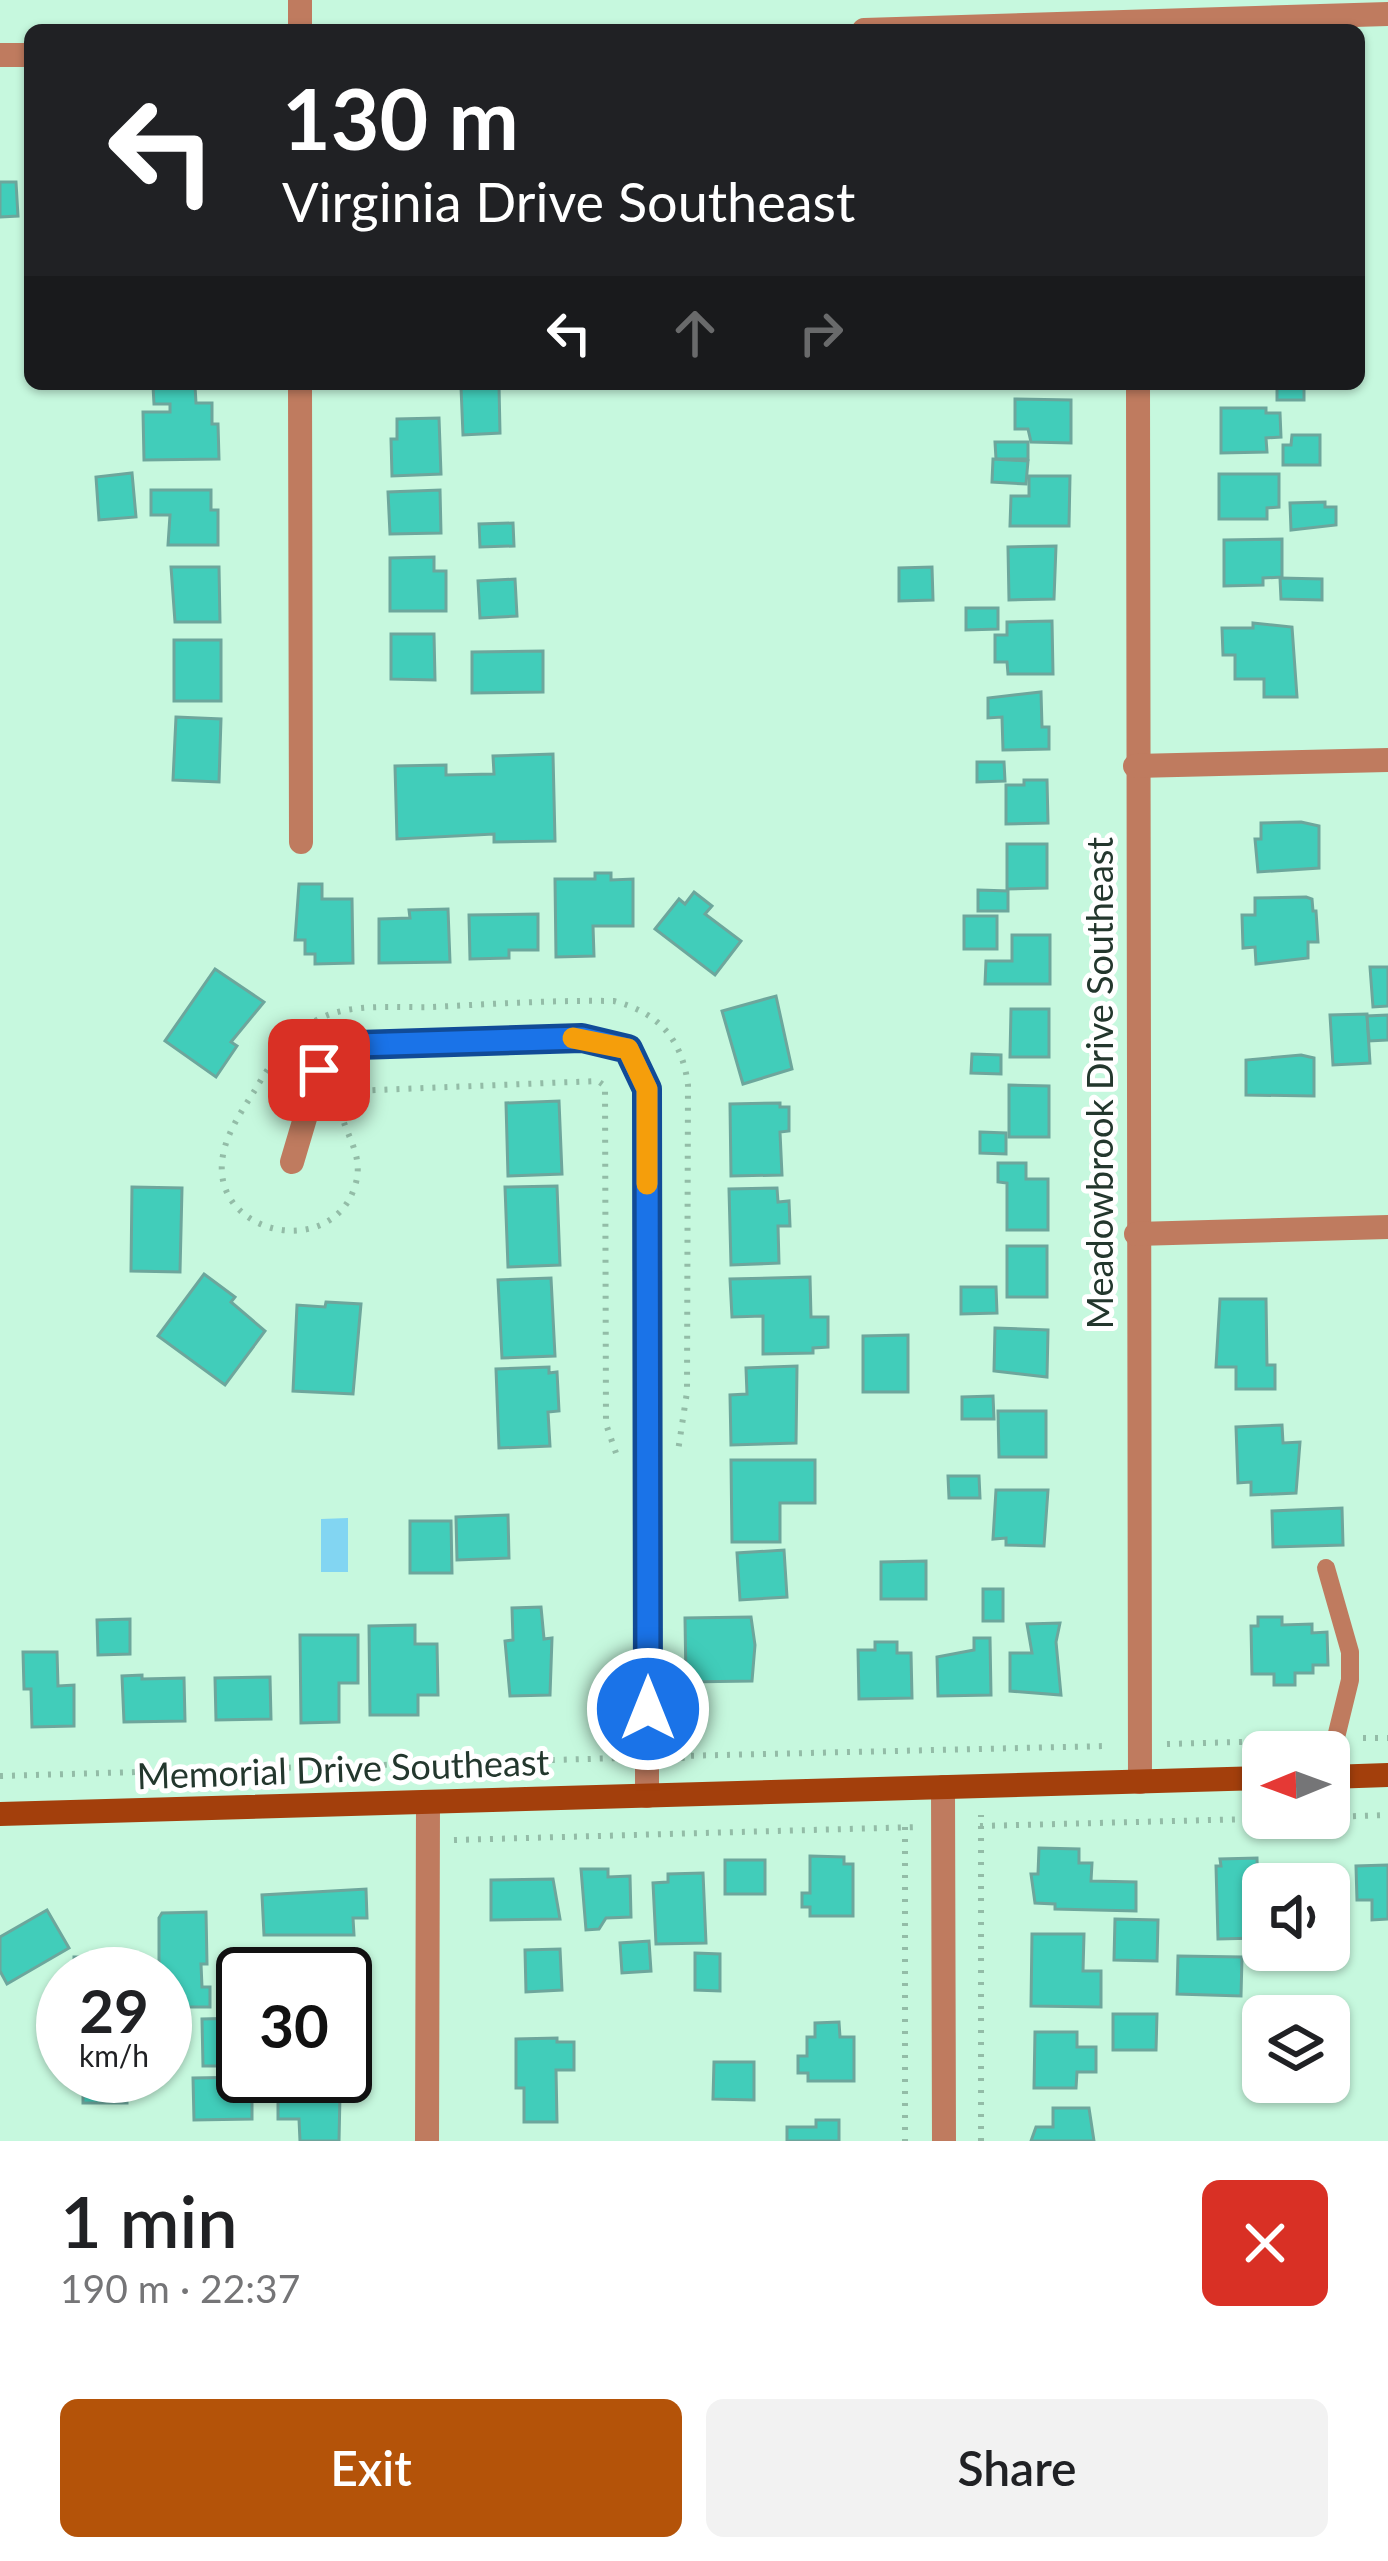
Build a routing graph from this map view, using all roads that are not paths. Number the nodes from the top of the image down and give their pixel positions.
1 (1388, 14) edge
2 (1140, 17) edge
3 (991, 24) edge
4 (300, 390) edge
5 (1138, 390) edge
6 (1388, 760) edge
7 (1136, 766) junction
8 (301, 842) dead end
9 (292, 1162) dead end
10 (1388, 1227) edge
11 (1136, 1234) junction
12 (1326, 1568) dead end
13 (1337, 1731) edge
14 (1388, 1775) edge
15 (1350, 1776) edge
16 (1242, 1779) edge
17 (1141, 1782) junction
18 (943, 1787) junction
19 (647, 1796) junction
20 (428, 1803) junction
21 (0, 1814) edge
22 (427, 2141) edge
23 (944, 2141) edge

1 - 2 street
2 - 3 street
4 - 8 street
5 - 7 street, Meadowbrook Drive Southeast
6 - 7 street
7 - 11 street, Meadowbrook Drive Southeast
9 - 19 street
10 - 11 street
11 - 17 street, Meadowbrook Drive Southeast
12 - 13 lane
14 - 15 street
16 - 17 street, Memorial Drive Southeast
17 - 18 street, Memorial Drive Southeast
18 - 19 street, Memorial Drive Southeast
18 - 23 street
19 - 20 street, Memorial Drive Southeast
20 - 21 street, Memorial Drive Southeast
20 - 22 street

